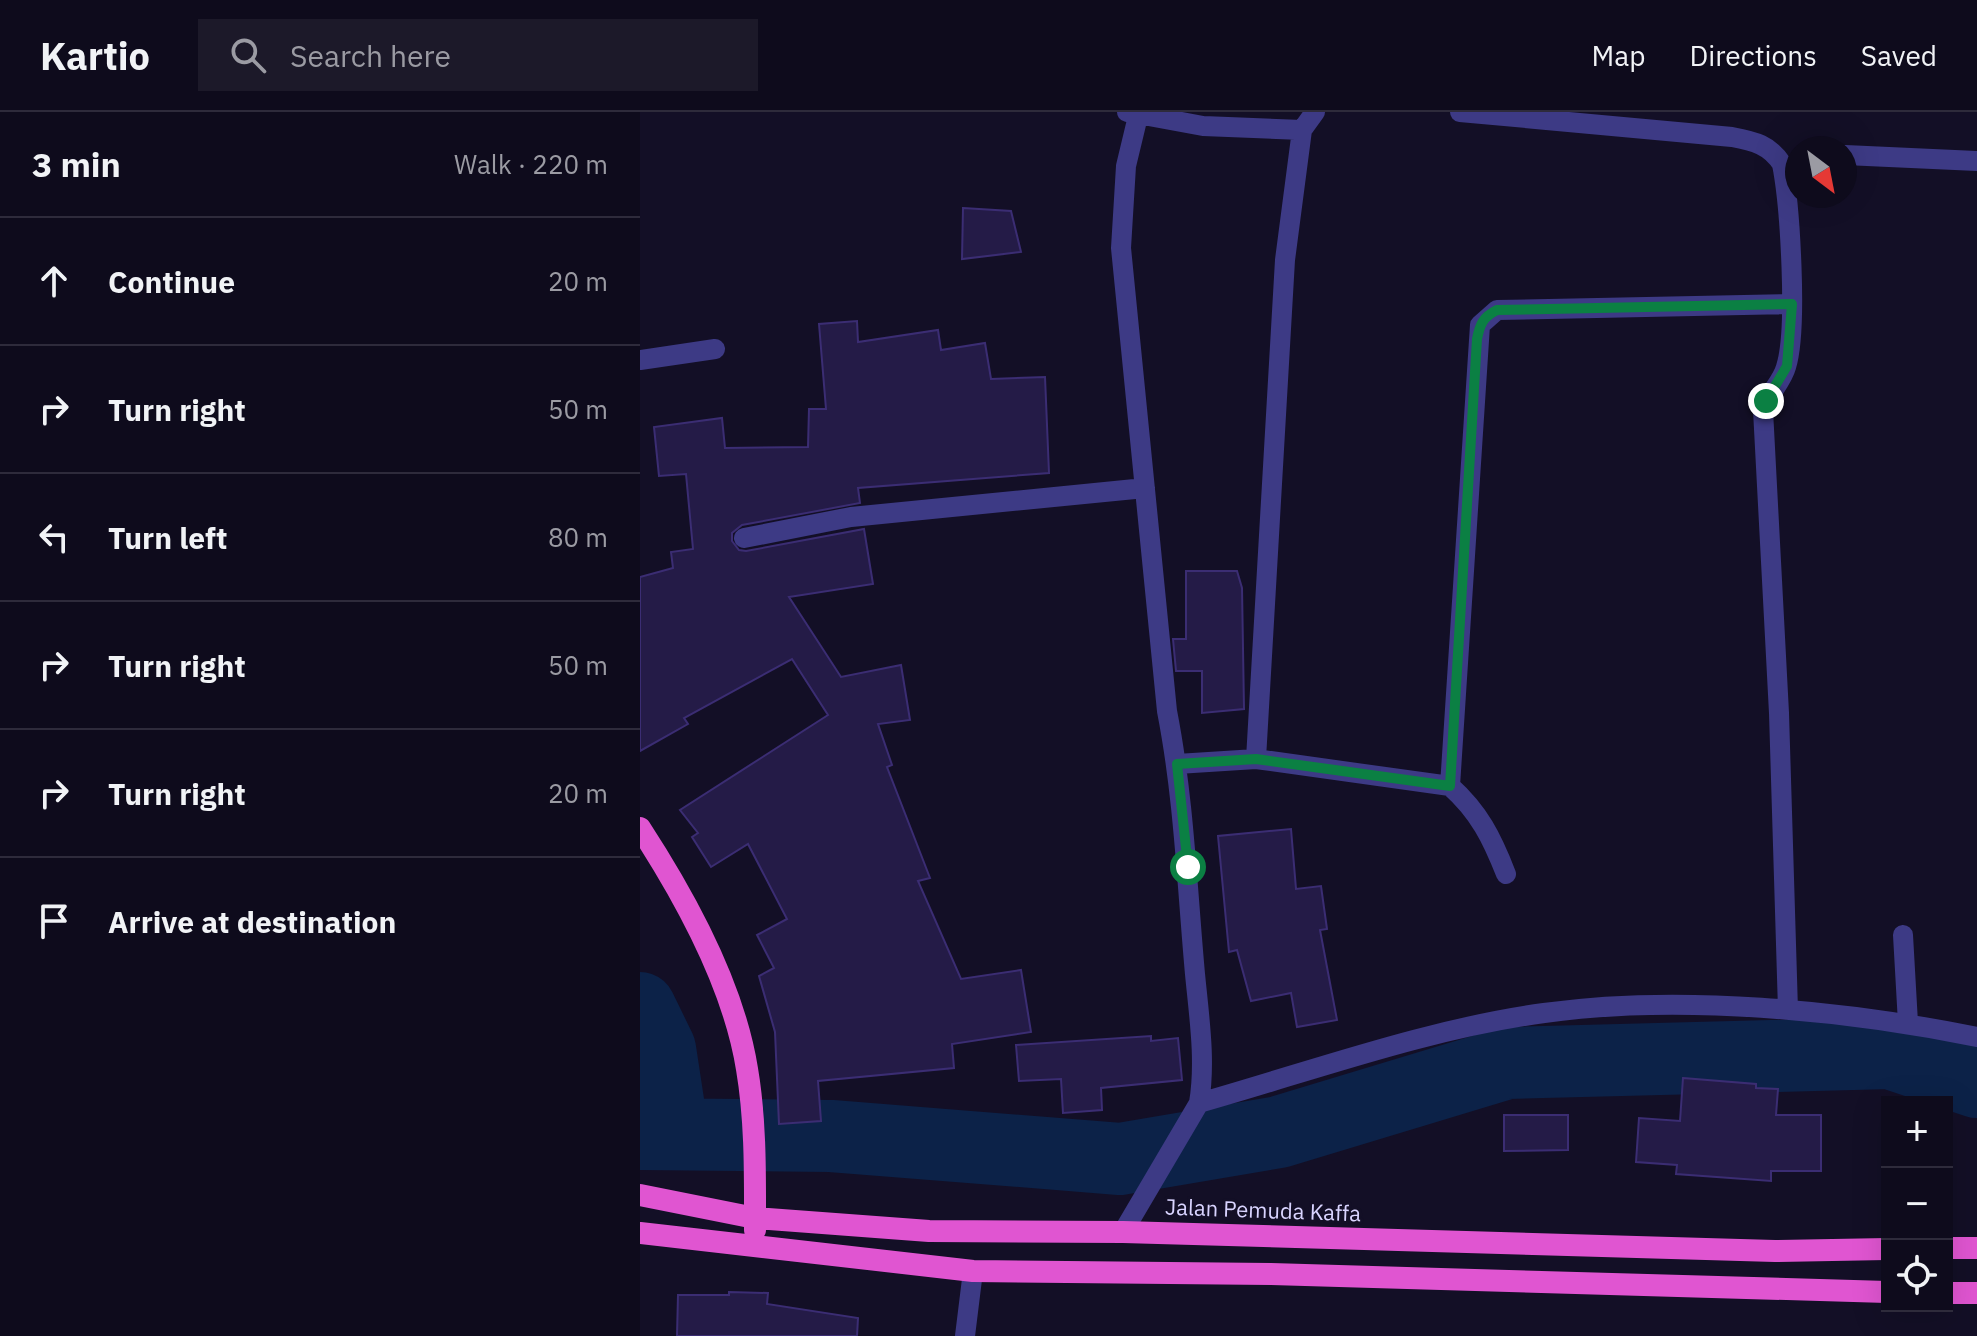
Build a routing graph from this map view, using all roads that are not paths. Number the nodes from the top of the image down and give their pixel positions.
1 (1135, 112) edge
2 (1315, 112) edge
3 (1460, 112) edge
4 (1302, 130) junction
5 (1775, 152) junction
6 (1785, 152) edge
7 (1857, 156) edge
8 (1977, 161) edge
9 (1792, 304) junction
10 (715, 349) dead end
11 (640, 360) edge
12 (1145, 488) junction
13 (744, 538) dead end
14 (1256, 759) junction
15 (1177, 764) junction
16 (1450, 786) junction
17 (640, 828) edge
18 (1506, 874) dead end
19 (1903, 935) dead end
20 (1788, 1010) junction
21 (1908, 1023) junction
22 (1977, 1037) edge
23 (1195, 1111) junction
24 (640, 1195) edge
25 (755, 1218) junction
26 (1123, 1232) junction
27 (640, 1233) edge
28 (755, 1247) junction
29 (1953, 1248) edge
30 (1977, 1248) edge
31 (1881, 1249) edge
32 (1775, 1251) junction
33 (973, 1271) junction
34 (1772, 1289) junction
35 (1881, 1292) edge
36 (1953, 1293) edge
37 (1977, 1293) edge
38 (965, 1336) edge

1 - 4 street
1 - 12 street
2 - 4 street
3 - 5 street
4 - 14 street
5 - 6 street
5 - 9 street
7 - 8 street
9 - 16 street
9 - 20 street
10 - 11 street
12 - 13 street
12 - 15 street
14 - 15 street
14 - 16 street
15 - 23 street
16 - 18 street
17 - 25 highway
19 - 21 street
20 - 21 street
20 - 23 street
21 - 22 street
23 - 26 street
24 - 25 highway, Jalan Pemuda Kaffa
25 - 26 highway, Jalan Pemuda Kaffa
25 - 28 highway
26 - 32 highway, Jalan Pemuda Kaffa
27 - 28 highway
28 - 33 highway
29 - 30 highway
31 - 32 highway, Jalan Pemuda Kaffa
32 - 34 highway
33 - 34 highway
33 - 38 street
34 - 35 highway
36 - 37 highway

